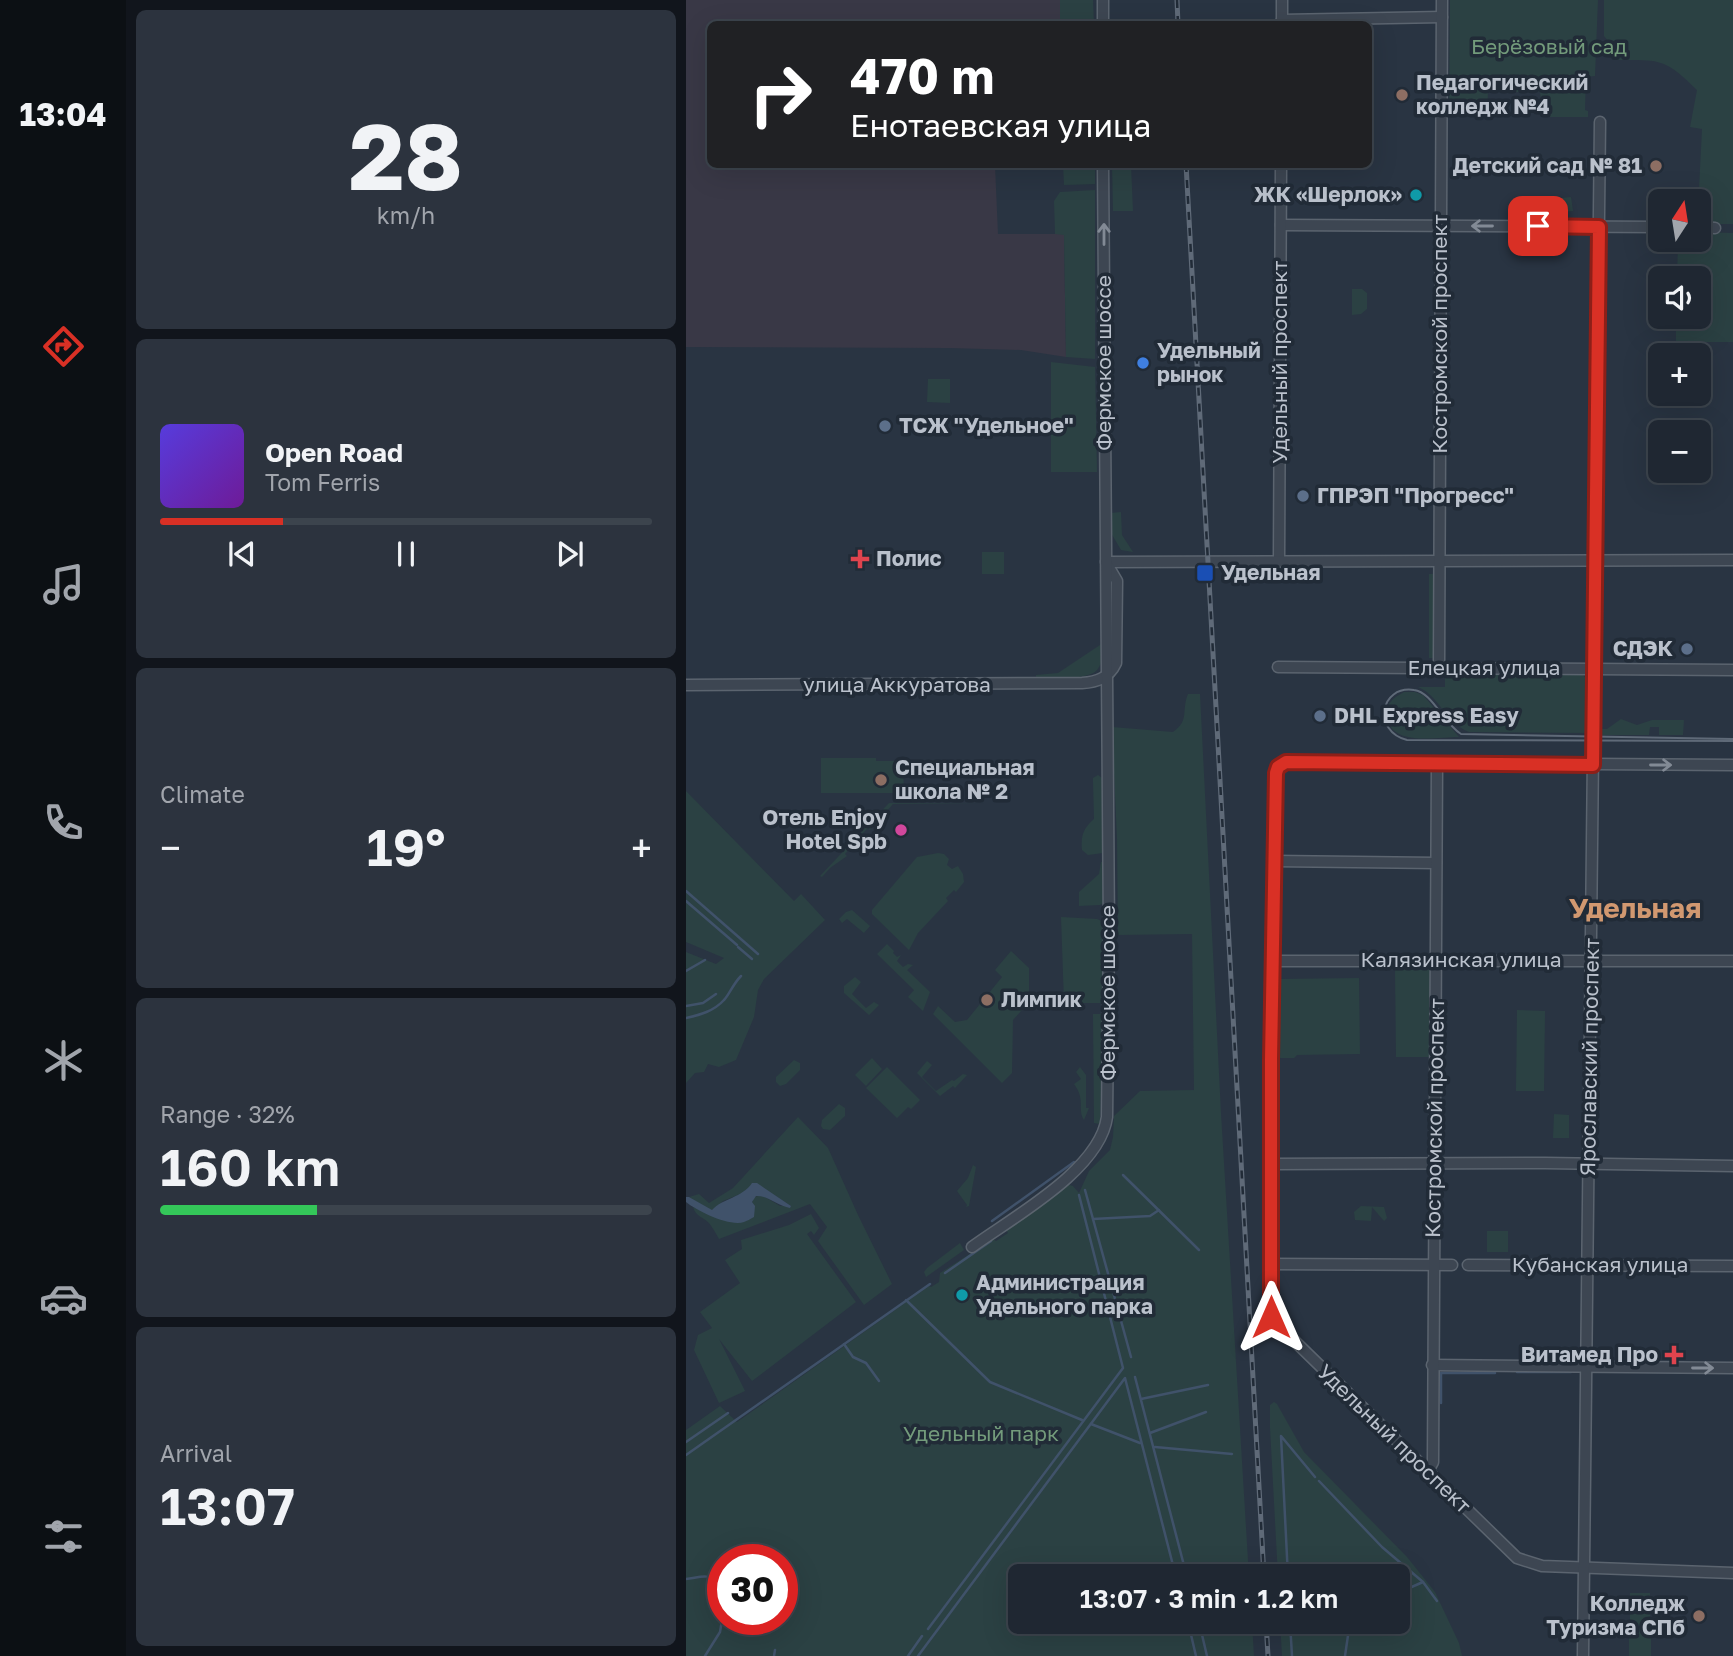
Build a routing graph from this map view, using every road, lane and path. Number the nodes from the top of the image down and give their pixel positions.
1 (1103, 0) edge
2 (1282, 0) edge
3 (1442, 0) edge
4 (1442, 17) junction
5 (1103, 21) edge
6 (1282, 21) edge
7 (1314, 21) edge
8 (1600, 122) dead end
9 (1103, 168) edge
10 (1281, 168) edge
11 (1281, 225) junction
12 (1441, 226) junction
13 (1599, 227) junction
14 (1648, 227) edge
15 (1712, 228) edge
16 (1715, 228) dead end
17 (1595, 560) junction
18 (1733, 560) edge
19 (1279, 561) junction
20 (1439, 561) junction
21 (1106, 562) junction
22 (1132, 562) junction
23 (1117, 581) junction
24 (1278, 667) dead end
25 (1438, 668) junction
26 (1594, 669) junction
27 (1733, 670) edge
28 (1106, 676) junction
29 (686, 685) edge
30 (1437, 764) junction
31 (1593, 765) junction
32 (1733, 765) edge
33 (1274, 862) junction
34 (1437, 863) junction
35 (1436, 960) junction
36 (1591, 960) junction
37 (1272, 961) junction
38 (1733, 961) edge
39 (1435, 1163) junction
40 (1270, 1164) junction
41 (1588, 1164) junction
42 (1733, 1166) edge
43 (972, 1247) dead end
44 (1271, 1264) junction
45 (1433, 1265) junction
46 (1451, 1265) dead end
47 (1468, 1265) dead end
48 (1587, 1265) junction
49 (1733, 1266) edge
50 (1432, 1366) junction
51 (1586, 1368) junction
52 (1733, 1368) edge
53 (1428, 1471) junction
54 (1584, 1568) junction
55 (1733, 1573) edge
56 (1583, 1656) edge

1 - 5 street
2 - 6 street
3 - 4 street, Костромской проспект
4 - 7 street
4 - 12 street, Костромской проспект
8 - 13 street, Ярославский проспект
21 -> 9 street, Фермское шоссе
10 - 11 street, Удельный проспект
11 - 12 street
11 - 19 street, Удельный проспект
13 -> 12 street
12 - 20 street, Костромской проспект
13 - 14 street
13 - 17 street, Ярославский проспект
15 - 16 street
17 - 18 street
17 - 20 street
17 - 26 street, Ярославский проспект
19 - 20 street
19 - 22 street
20 - 25 street, Костромской проспект
21 - 22 street
21 - 23 street, Фермское шоссе
21 - 28 street, Фермское шоссе
22 - 23 street
23 - 28 street, Фермское шоссе
24 - 25 street, Елецкая улица
25 - 26 street, Елецкая улица
26 - 27 street, Елецкая улица
26 - 31 street, Ярославский проспект
28 - 29 street, улица Аккуратова
28 - 43 street, Фермское шоссе
30 - 31 street
30 - 33 street, Удельный проспект
30 - 34 street, Костромской проспект
31 -> 32 street
31 - 36 street, Ярославский проспект
33 - 34 street
33 - 37 street, Удельный проспект
34 - 35 street, Костромской проспект
35 - 36 street, Калязинская улица
35 - 37 street, Калязинская улица
35 - 39 street, Костромской проспект
36 - 38 street, Калязинская улица
36 - 41 street, Ярославский проспект
37 - 40 street, Удельный проспект
39 - 40 street
39 - 41 street
39 - 45 street, Костромской проспект
40 - 44 street, Удельный проспект
41 - 42 street
41 - 48 street, Ярославский проспект
44 - 45 street
44 - 53 street, Удельный проспект
45 - 46 street
45 - 50 street, Костромской проспект
47 - 48 street, Кубанская улица
48 - 49 street, Кубанская улица
48 - 51 street, Ярославский проспект
50 - 51 street
50 - 53 street, Костромской проспект
51 -> 52 street
51 - 54 street, Ярославский проспект
53 - 54 street, Удельный проспект
54 - 55 street, Удельный проспект
54 - 56 street, Ярославский проспект

